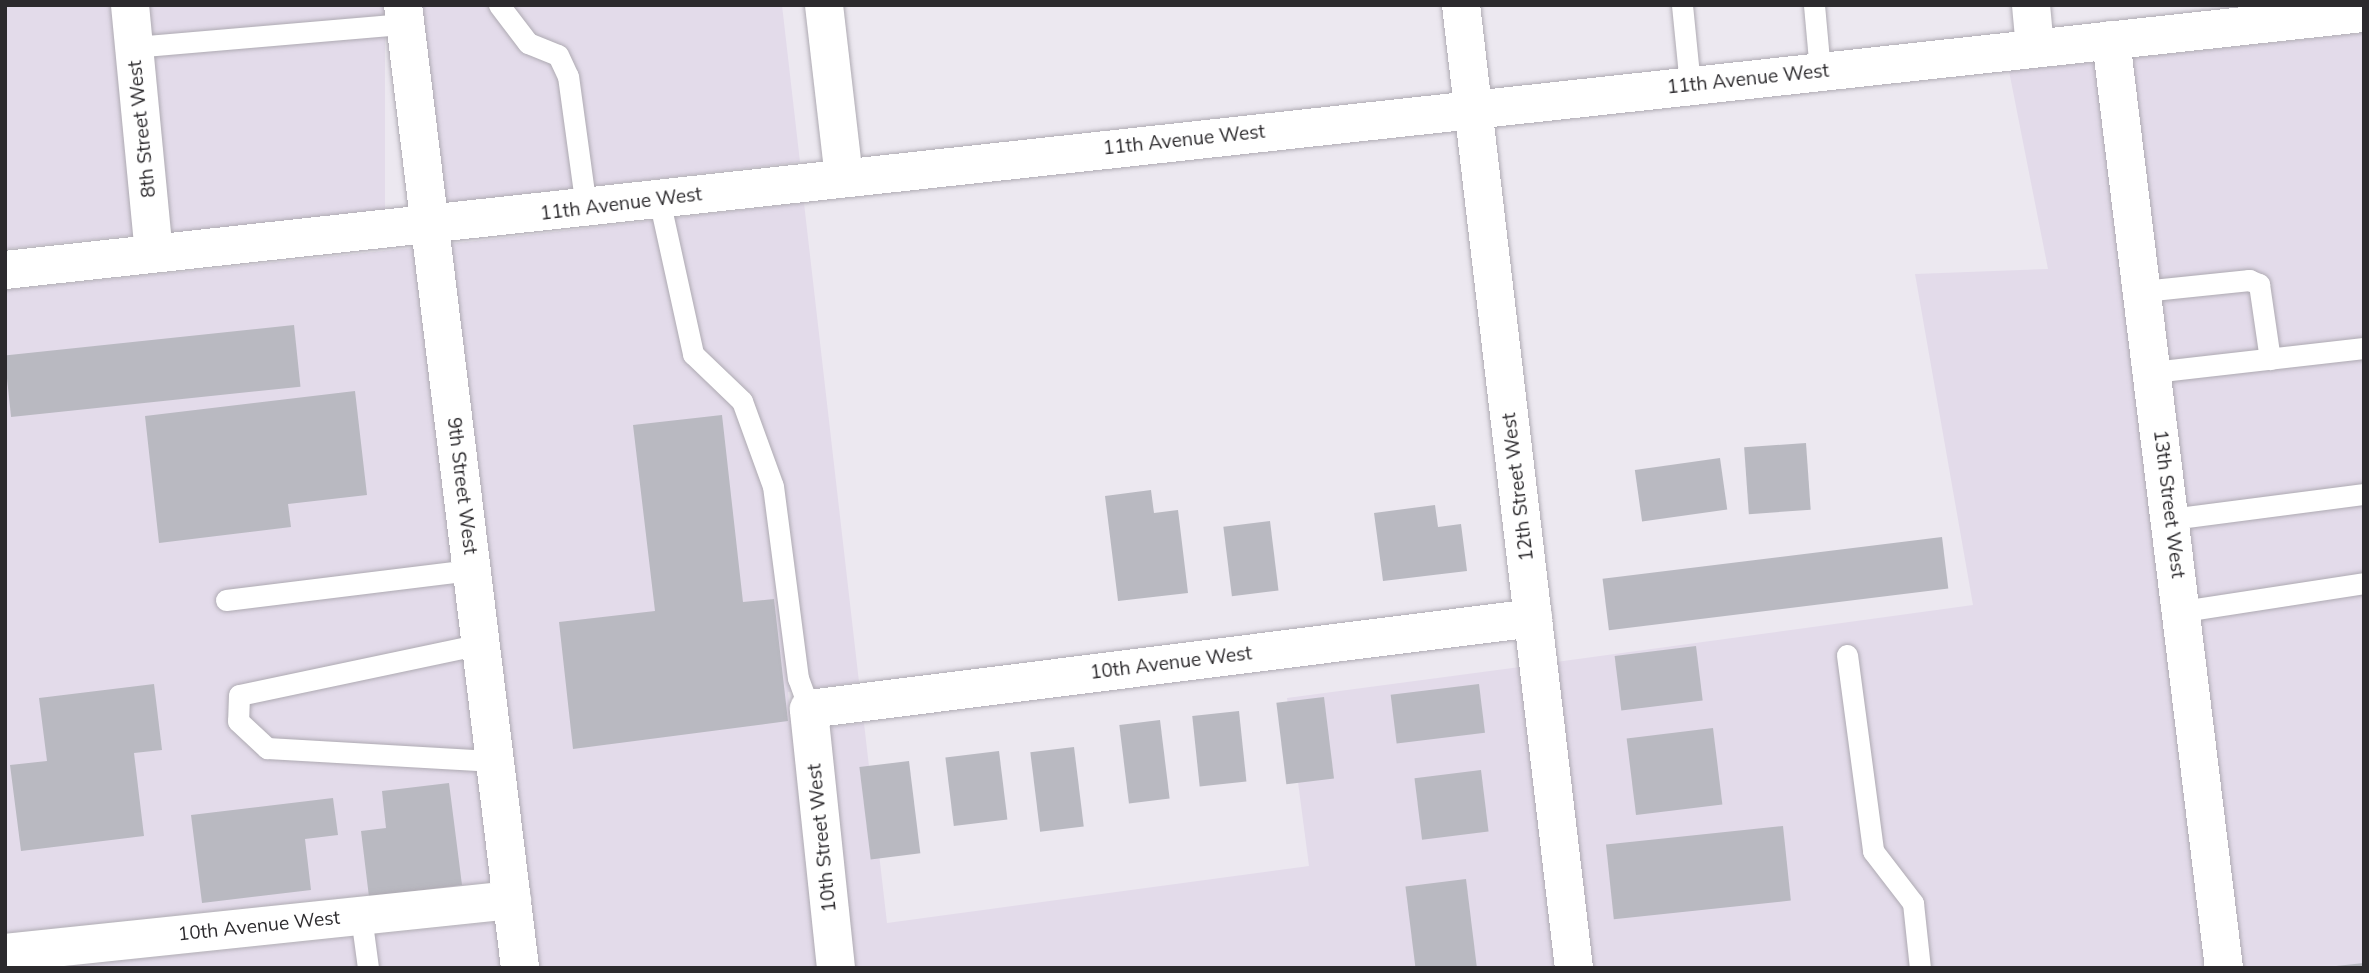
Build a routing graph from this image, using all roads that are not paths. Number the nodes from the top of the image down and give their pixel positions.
1 (130, 5) edge
2 (499, 5) edge
3 (824, 5) edge
4 (1461, 5) edge
5 (1682, 5) edge
6 (1814, 5) edge
7 (2031, 5) edge
8 (2364, 13) edge
9 (404, 15) edge
10 (2111, 40) junction
11 (134, 47) junction
12 (2035, 48) junction
13 (1820, 71) junction
14 (1690, 85) junction
15 (1473, 109) junction
16 (844, 178) junction
17 (659, 199) junction
18 (586, 208) junction
19 (428, 226) junction
20 (154, 253) junction
21 (5, 270) edge
22 (2143, 291) junction
23 (2364, 348) edge
24 (2270, 359) junction
25 (2153, 372) junction
26 (2364, 494) edge
27 (2171, 519) junction
28 (472, 570) junction
29 (2364, 583) edge
30 (226, 600) dead end
31 (2183, 611) junction
32 (1533, 618) junction
33 (481, 644) junction
34 (1847, 655) dead end
35 (809, 709) junction
36 (495, 761) junction
37 (512, 900) junction
38 (361, 916) junction
39 (5, 953) edge
40 (368, 968) edge
41 (520, 968) edge
42 (836, 968) edge
43 (1574, 968) edge
44 (1920, 968) edge
45 (2224, 968) edge

1 - 11 street, 8th Street West
2 - 18 lane
3 - 16 street
4 - 15 street, 12th Street West
5 - 14 lane
6 - 13 lane
7 - 12 street
8 - 10 street, 11th Avenue West
9 - 11 lane
9 - 19 street, 9th Street West
10 - 12 street, 11th Avenue West
10 - 22 street, 13th Street West
11 - 20 street, 8th Street West
12 - 13 street, 11th Avenue West
13 - 14 street, 11th Avenue West
14 - 15 street, 11th Avenue West
15 - 16 street, 11th Avenue West
15 - 32 street, 12th Street West
16 - 17 street, 11th Avenue West
17 - 18 street, 11th Avenue West
17 - 35 lane
18 - 19 street, 11th Avenue West
19 - 20 street, 11th Avenue West
19 - 28 street, 9th Street West
20 - 21 street, 11th Avenue West
22 - 24 lane
22 - 25 street, 13th Street West
23 - 24 lane
24 - 25 lane
25 - 27 street, 13th Street West
26 - 27 lane
27 - 31 street, 13th Street West
28 - 30 lane
28 - 33 street, 9th Street West
29 - 31 lane
31 - 45 street, 13th Street West
32 - 35 street, 10th Avenue West
32 - 43 street, 12th Street West
33 - 36 street, 9th Street West
33 - 36 lane
34 - 44 lane
35 - 42 street, 10th Street West
36 - 37 street, 9th Street West
37 - 38 street, 10th Avenue West
37 - 41 street, 9th Street West
38 - 39 street, 10th Avenue West
38 - 40 lane

